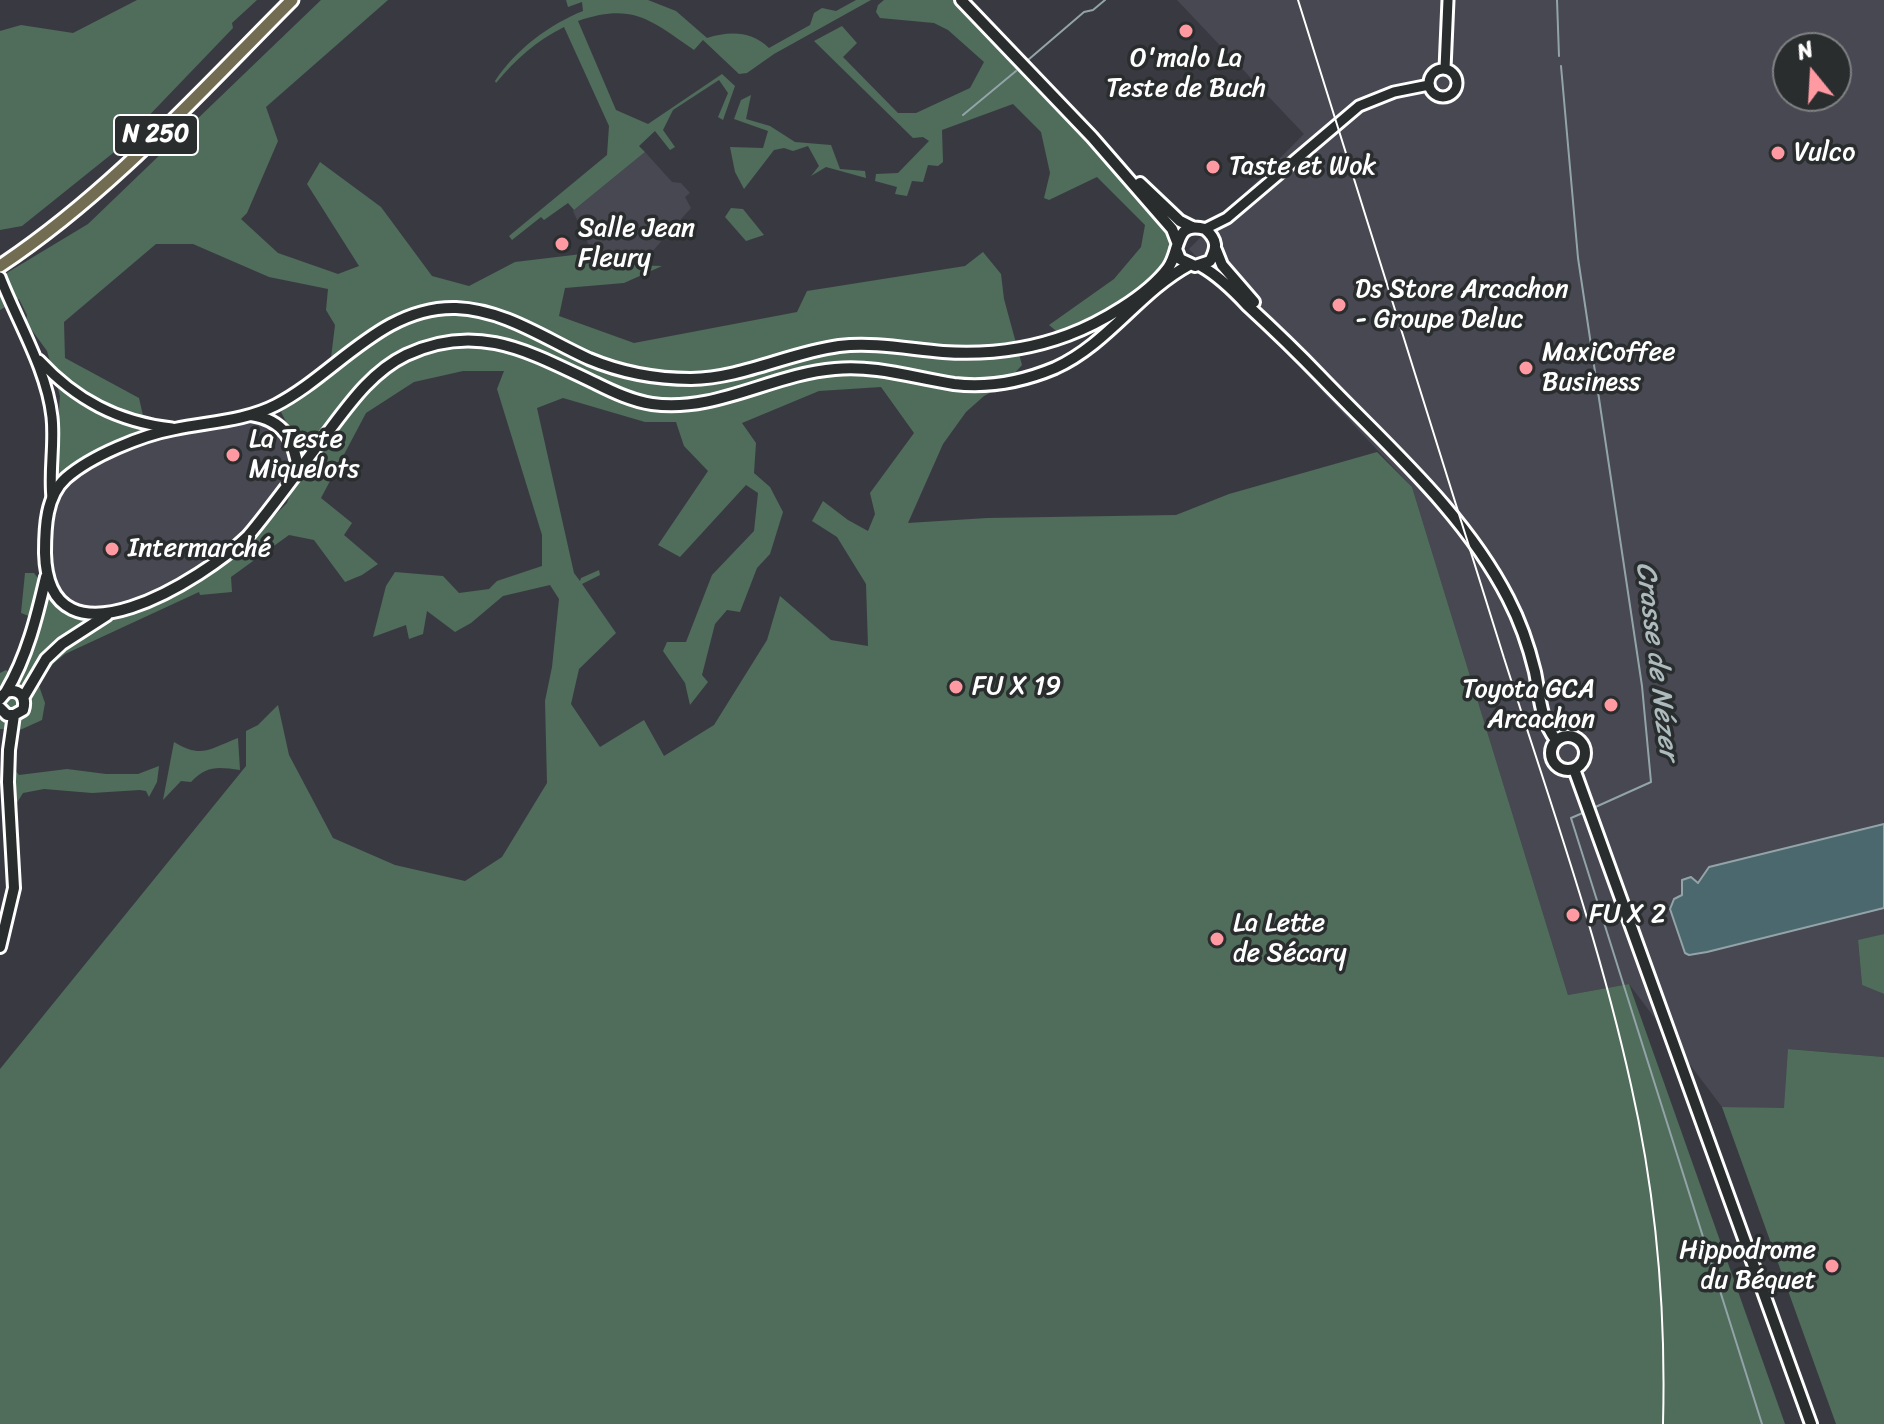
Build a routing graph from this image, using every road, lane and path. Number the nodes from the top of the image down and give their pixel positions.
1 (292, 0) edge
2 (961, 0) edge
3 (1448, 0) edge
4 (1445, 69) junction
5 (1429, 85) junction
6 (1092, 137) junction
7 (1227, 218) junction
8 (1192, 227) junction
9 (1205, 229) junction
10 (1215, 245) junction
11 (1177, 246) junction
12 (5, 262) edge
13 (1189, 265) junction
14 (1201, 266) junction
15 (0, 277) edge
16 (1286, 341) junction
17 (35, 355) junction
18 (249, 415) junction
19 (175, 429) junction
20 (298, 471) junction
21 (52, 498) junction
22 (46, 577) junction
23 (107, 615) junction
24 (23, 698) junction
25 (2, 702) edge
26 (14, 715) junction
27 (0, 725) edge
28 (1556, 740) junction
29 (1574, 769) junction
30 (0, 947) edge
31 (1811, 1424) edge

1 - 12 main road, N 250
2 - 6 main road
3 - 4 street
4 - 5 street
4 - 5 street
5 - 7 street
6 - 8 main road
6 - 11 main road
7 - 9 street
7 - 10 street
8 - 9 main road
8 - 11 main road
9 - 10 main road
10 - 14 main road
10 - 16 main road
11 - 13 main road
11 - 18 main road
13 - 14 main road
13 - 20 main road
14 - 16 main road
15 - 17 street
16 - 28 main road
17 - 19 street
17 - 21 street
18 - 19 main road
18 - 20 main road
19 - 21 main road
20 - 23 main road
21 - 22 main road
22 - 23 main road
22 - 25 main road
23 - 24 main road
24 - 25 main road
24 - 26 main road
25 - 26 main road
25 - 27 main road
26 - 30 main road
28 - 29 main road
28 - 29 main road
29 - 31 main road

